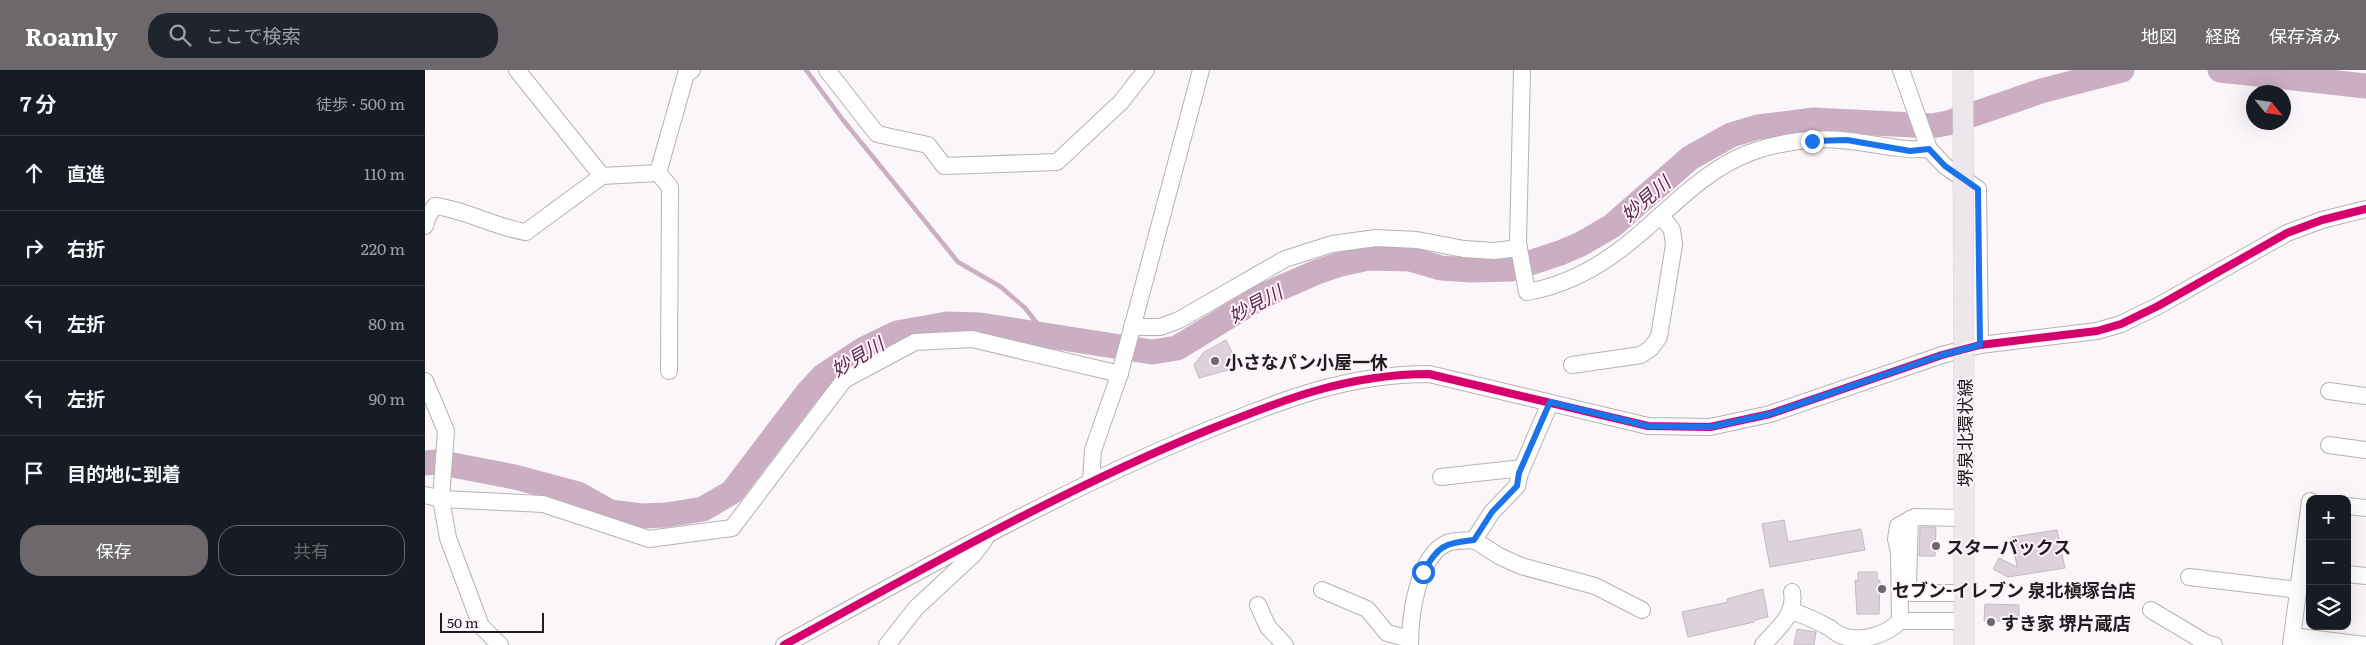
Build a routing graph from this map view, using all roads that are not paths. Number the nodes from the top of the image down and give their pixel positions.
1 (517, 70) edge
2 (692, 70) edge
3 (827, 70) edge
4 (1146, 70) edge
5 (1201, 70) edge
6 (1522, 70) edge
7 (1901, 70) edge
8 (1963, 70) edge
9 (1929, 149) junction
10 (659, 174) junction
11 (602, 176) junction
12 (2366, 209) edge
13 (1661, 216) junction
14 (426, 218) edge
15 (1519, 248) junction
16 (1132, 327) junction
17 (1980, 345) junction
18 (1573, 365) dead end
19 (669, 371) dead end
20 (1120, 373) junction
21 (425, 381) edge
22 (2329, 391) dead end
23 (2366, 396) edge
24 (1550, 402) junction
25 (2329, 446) dead end
26 (2366, 450) edge
27 (1522, 468) junction
28 (1441, 477) dead end
29 (1091, 481) junction
30 (436, 497) edge
31 (2351, 506) edge
32 (2366, 508) edge
33 (1964, 513) junction
34 (1910, 519) junction
35 (989, 533) junction
36 (1474, 540) junction
37 (2307, 540) edge
38 (2305, 568) edge
39 (2351, 574) edge
40 (2366, 576) edge
41 (2189, 577) dead end
42 (1322, 590) dead end
43 (2298, 590) junction
44 (1792, 592) dead end
45 (1900, 593) junction
46 (1921, 593) junction
47 (1964, 593) junction
48 (1258, 605) dead end
49 (1641, 610) dead end
50 (2151, 610) dead end
51 (1791, 611) junction
52 (1900, 621) junction
53 (1964, 621) junction
54 (2291, 640) edge
55 (1410, 642) edge
56 (500, 645) edge
57 (784, 645) edge
58 (887, 645) edge
59 (1285, 645) edge
60 (1763, 645) edge
61 (1964, 645) edge
62 (2214, 645) edge
63 (2364, 645) edge

1 - 11 street
2 - 10 street
3 - 4 street
5 - 16 street
6 - 15 street
7 - 9 street
8 - 33 main road, 堺泉北環状線, bridge
9 - 13 street
9 - 17 street
10 - 11 street
10 - 19 street
11 - 14 street
12 - 17 street
13 - 15 street
13 - 18 street
15 - 16 street
16 - 20 street
17 - 24 street
20 - 29 street
20 - 30 street
21 - 30 street
22 - 23 street
24 - 27 street
24 - 29 street
25 - 26 street
27 - 28 street
27 - 36 street
29 - 35 street
30 - 56 street
31 - 32 street
33 - 34 street
33 - 47 main road, 堺泉北環状線
34 - 45 street
34 - 46 street
35 - 57 street
35 - 58 street
36 - 49 street
36 - 55 street
37 - 38 street
38 - 43 street
39 - 40 street
41 - 43 street
42 - 55 street
43 - 54 street
44 - 51 street
45 - 46 street
45 - 52 street
46 - 47 street
47 - 53 main road, 堺泉北環状線
48 - 59 street
50 - 62 street
51 - 52 street
51 - 60 street
52 - 53 street
53 - 61 main road, 堺泉北環状線
54 - 63 street

